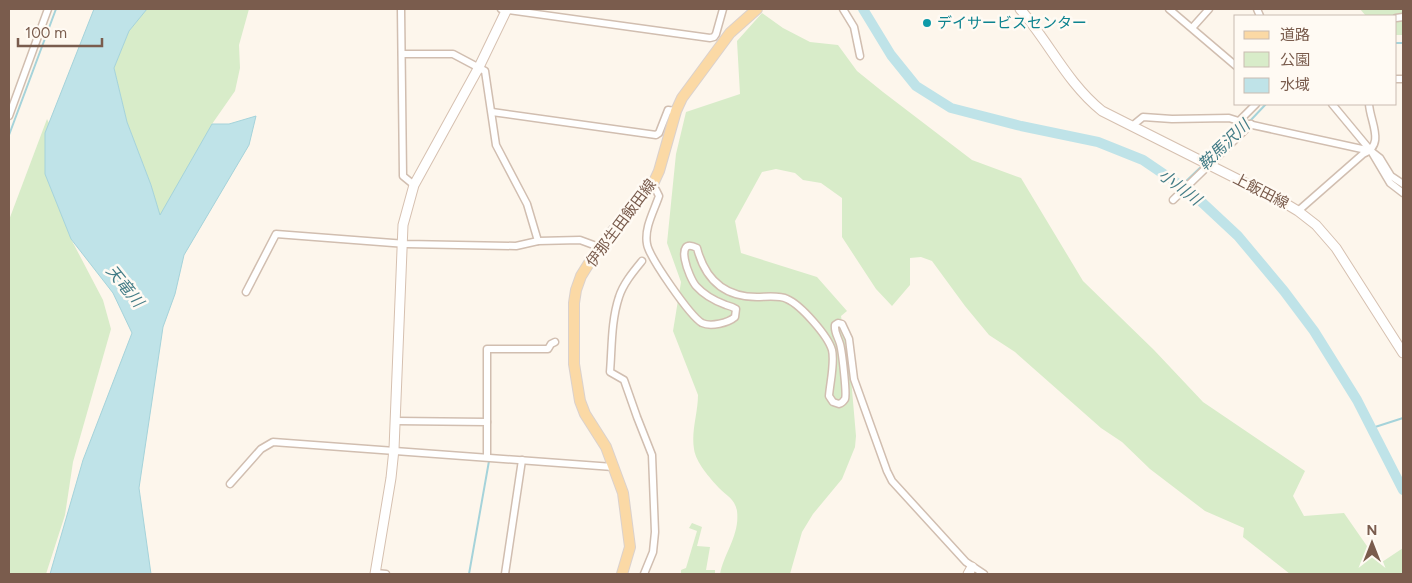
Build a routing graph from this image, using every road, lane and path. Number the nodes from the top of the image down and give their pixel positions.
1 (48, 9) edge
2 (401, 9) edge
3 (505, 9) edge
4 (723, 9) edge
5 (756, 9) edge
6 (843, 9) edge
7 (1020, 9) edge
8 (1169, 9) edge
9 (1209, 9) edge
10 (1192, 28) junction
11 (402, 54) junction
12 (860, 56) dead end
13 (1234, 64) edge
14 (479, 67) junction
15 (1255, 105) edge
16 (1333, 105) edge
17 (1369, 105) edge
18 (676, 111) junction
19 (492, 112) junction
20 (9, 116) edge
21 (1240, 120) junction
22 (1251, 124) junction
23 (1132, 126) junction
24 (1371, 151) junction
25 (1209, 165) junction
26 (1403, 184) edge
27 (414, 185) junction
28 (656, 190) dead end
29 (1403, 193) edge
30 (1174, 199) dead end
31 (1298, 211) junction
32 (538, 241) junction
33 (402, 244) junction
34 (599, 247) junction
35 (642, 261) dead end
36 (246, 292) dead end
37 (555, 342) dead end
38 (1403, 353) edge
39 (396, 421) junction
40 (487, 422) junction
41 (394, 450) junction
42 (487, 457) junction
43 (522, 460) junction
44 (613, 466) junction
45 (230, 484) dead end
46 (970, 571) edge
47 (376, 573) edge
48 (386, 574) edge
49 (506, 574) edge
50 (622, 574) edge
51 (644, 574) edge
52 (984, 574) edge

1 - 20 street
2 - 11 street
3 - 4 street
3 - 14 street
5 - 18 main road, 伊那生田飯田線
6 - 12 street
7 - 23 street, 上飯田線
8 - 10 street
9 - 10 street
10 - 13 street
11 - 14 street
11 - 27 street
14 - 19 street
14 - 27 street
15 - 21 street
16 - 24 street
17 - 24 street
18 - 19 street
18 - 34 main road, 伊那生田飯田線
19 - 32 street
21 - 22 street
21 - 23 street
22 - 24 street
22 - 25 street
23 - 25 street, 上飯田線
24 - 26 street
24 - 29 street
24 - 31 street
25 - 30 street
25 - 31 street, 上飯田線
27 - 33 street
28 - 46 street
31 - 38 street, 上飯田線
32 - 33 street
32 - 34 street
33 - 36 street
33 - 39 street
34 - 44 main road, 伊那生田飯田線
35 - 51 street
37 - 40 street
39 - 40 street
39 - 41 street
40 - 42 street
41 - 42 street
41 - 45 street
41 - 47 street
42 - 43 street
43 - 44 street
43 - 49 street
44 - 50 main road, 伊那生田飯田線
46 - 52 street
47 - 48 street

